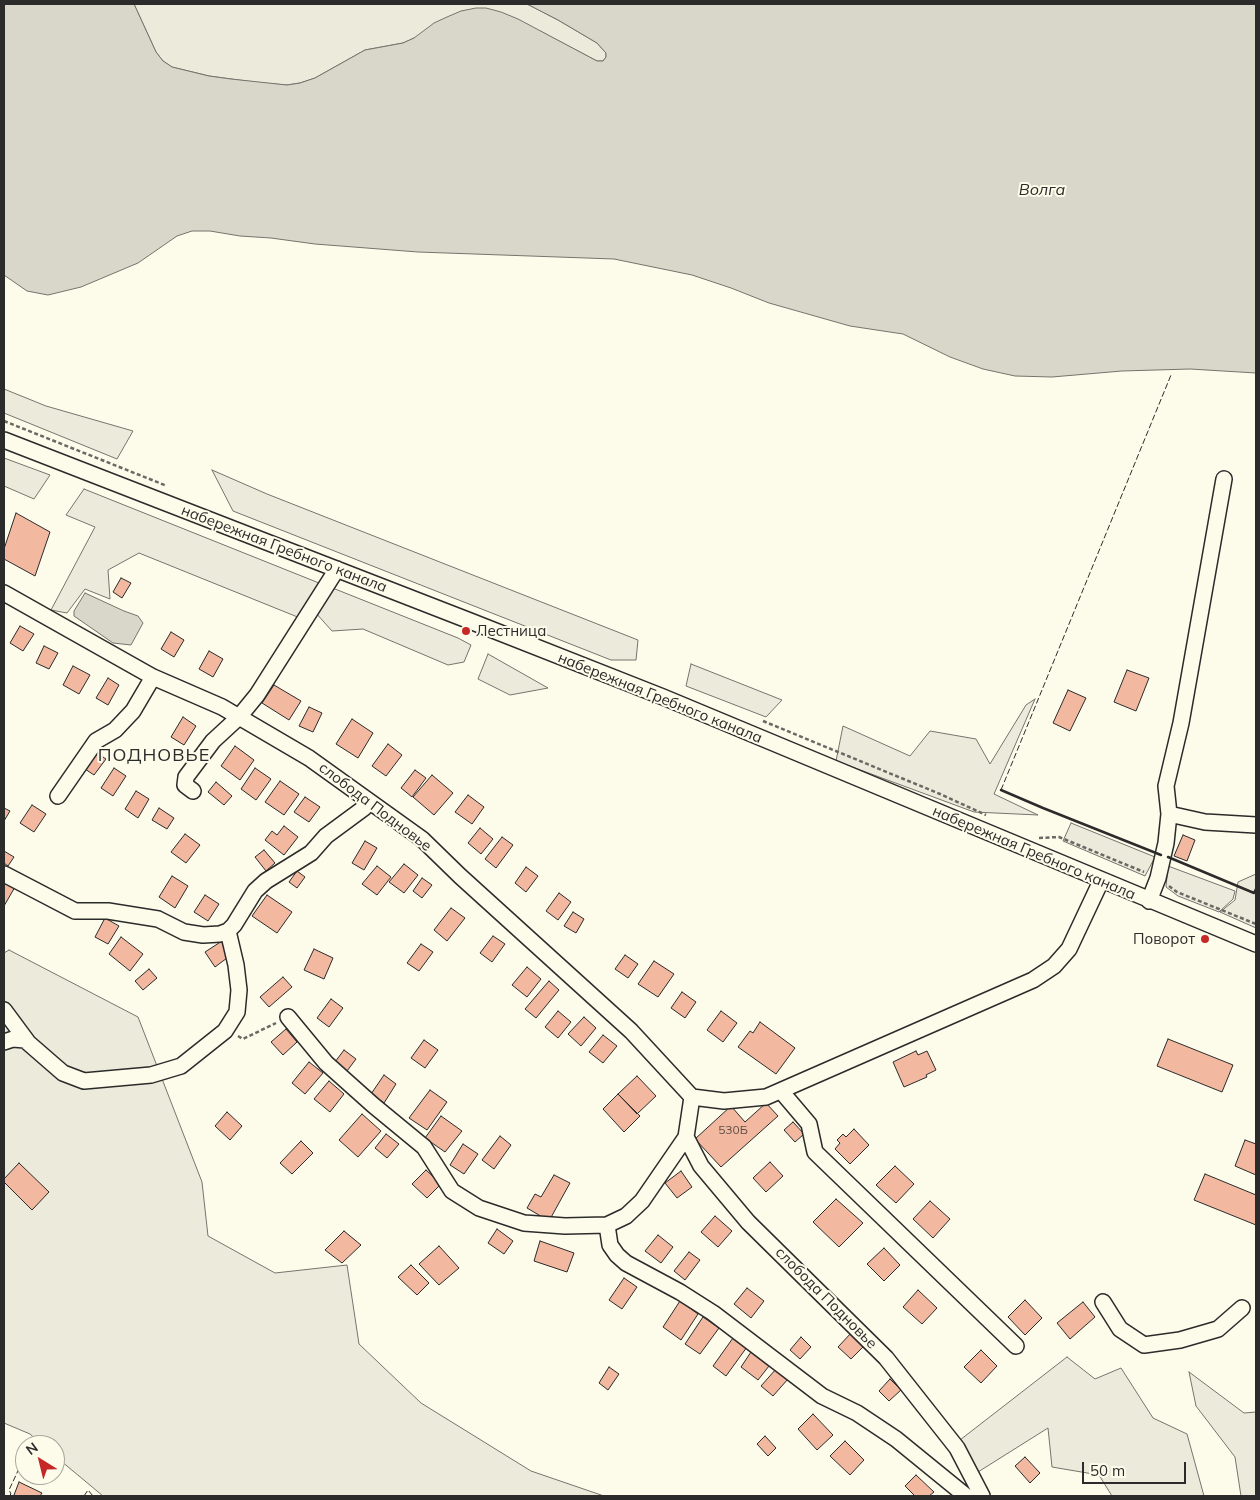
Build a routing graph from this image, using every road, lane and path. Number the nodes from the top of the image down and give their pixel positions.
1 (4, 440) edge
2 (1224, 479) dead end
3 (337, 569) junction
4 (4, 593) edge
5 (153, 677) junction
6 (239, 717) junction
7 (193, 791) dead end
8 (58, 796) dead end
9 (370, 801) junction
10 (1169, 814) junction
11 (1256, 825) edge
12 (4, 874) edge
13 (1101, 880) junction
14 (1149, 900) junction
15 (228, 931) junction
16 (1256, 944) edge
17 (4, 1010) edge
18 (288, 1017) joint
19 (225, 1031) junction
20 (27, 1041) junction
21 (4, 1042) edge
22 (780, 1090) junction
23 (692, 1097) junction
24 (686, 1137) junction
25 (607, 1225) junction
26 (1103, 1302) dead end
27 (1242, 1308) dead end
28 (1016, 1346) dead end
29 (966, 1496) edge
30 (982, 1496) edge

1 - 3 street, набережная Гребного канала
2 - 10 street
3 - 6 street
3 - 13 street, набережная Гребного канала
4 - 5 street, слобода Подновье
5 - 6 street, слобода Подновье
5 - 8 street
6 - 7 street
6 - 9 street, слобода Подновье
9 - 15 street
9 - 23 street, слобода Подновье
10 - 11 street
10 - 14 street
12 - 15 street
13 - 14 street, набережная Гребного канала
13 - 22 street
14 - 16 street, набережная Гребного канала
15 - 19 street
17 - 20 street
18 - 19 path
18 - 25 street
19 - 20 street
20 - 21 street
22 - 23 street
22 - 28 street
23 - 24 street
24 - 25 street
24 - 30 street, слобода Подновье
25 - 29 street
26 - 27 street

